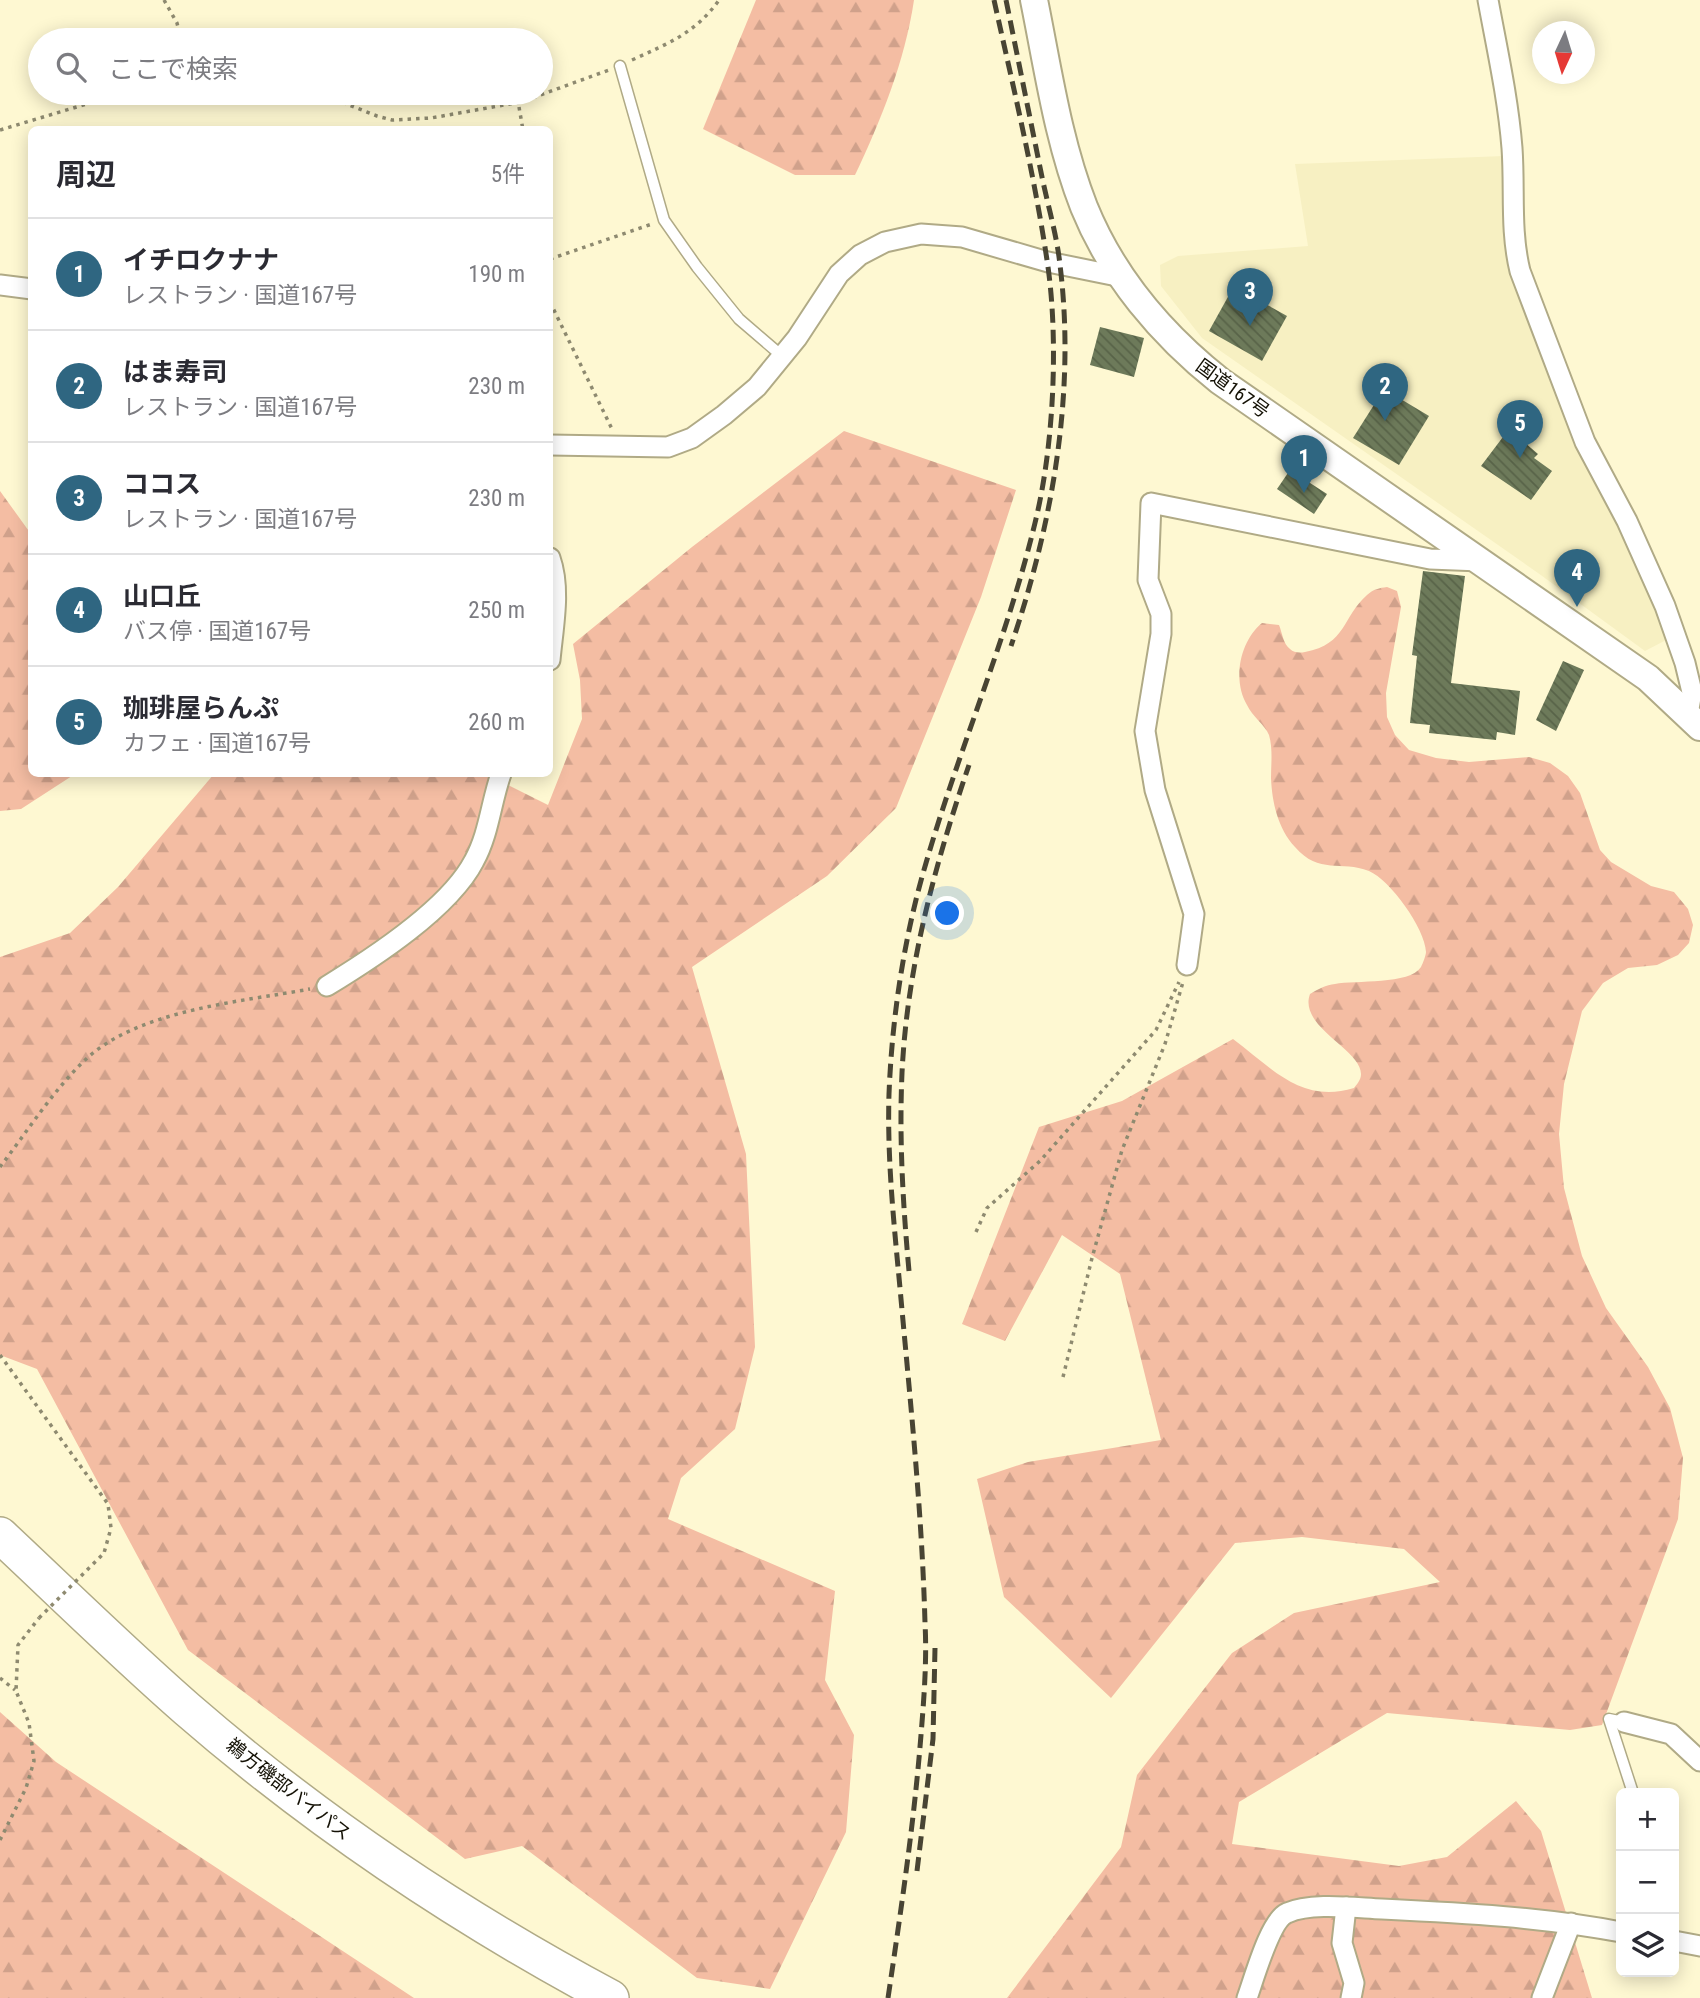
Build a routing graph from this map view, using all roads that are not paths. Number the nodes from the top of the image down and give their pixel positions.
1 (1034, 0) edge
2 (1488, 0) edge
3 (620, 66) road end
4 (1122, 277) junction
5 (0, 285) edge
6 (28, 288) edge
7 (782, 356) junction
8 (553, 445) edge
9 (1481, 561) junction
10 (553, 575) edge
11 (553, 624) edge
12 (1694, 720) edge
13 (500, 777) edge
14 (1187, 965) road end
15 (327, 986) road end
16 (0, 1535) edge
17 (1624, 1722) joint
18 (1700, 1761) edge
19 (1631, 1788) edge
20 (1346, 1907) junction
21 (1570, 1923) junction
22 (1616, 1930) edge
23 (1679, 1942) edge
24 (1700, 1946) edge
25 (611, 1998) edge
26 (1247, 1998) edge
27 (1351, 1998) edge
28 (1542, 1998) edge

1 - 4 street, 国道167号
2 - 12 street
3 - 7 lane
4 - 7 street
4 - 9 street, 国道167号
5 - 6 street
7 - 8 street
9 - 12 street, 国道167号
9 - 14 street
10 - 11 street
13 - 15 street
16 - 25 highway, 鵜方磯部バイパス
17 - 18 street
17 - 19 lane
20 - 21 street
20 - 26 street
20 - 27 street
21 - 22 street
21 - 28 street
23 - 24 street

